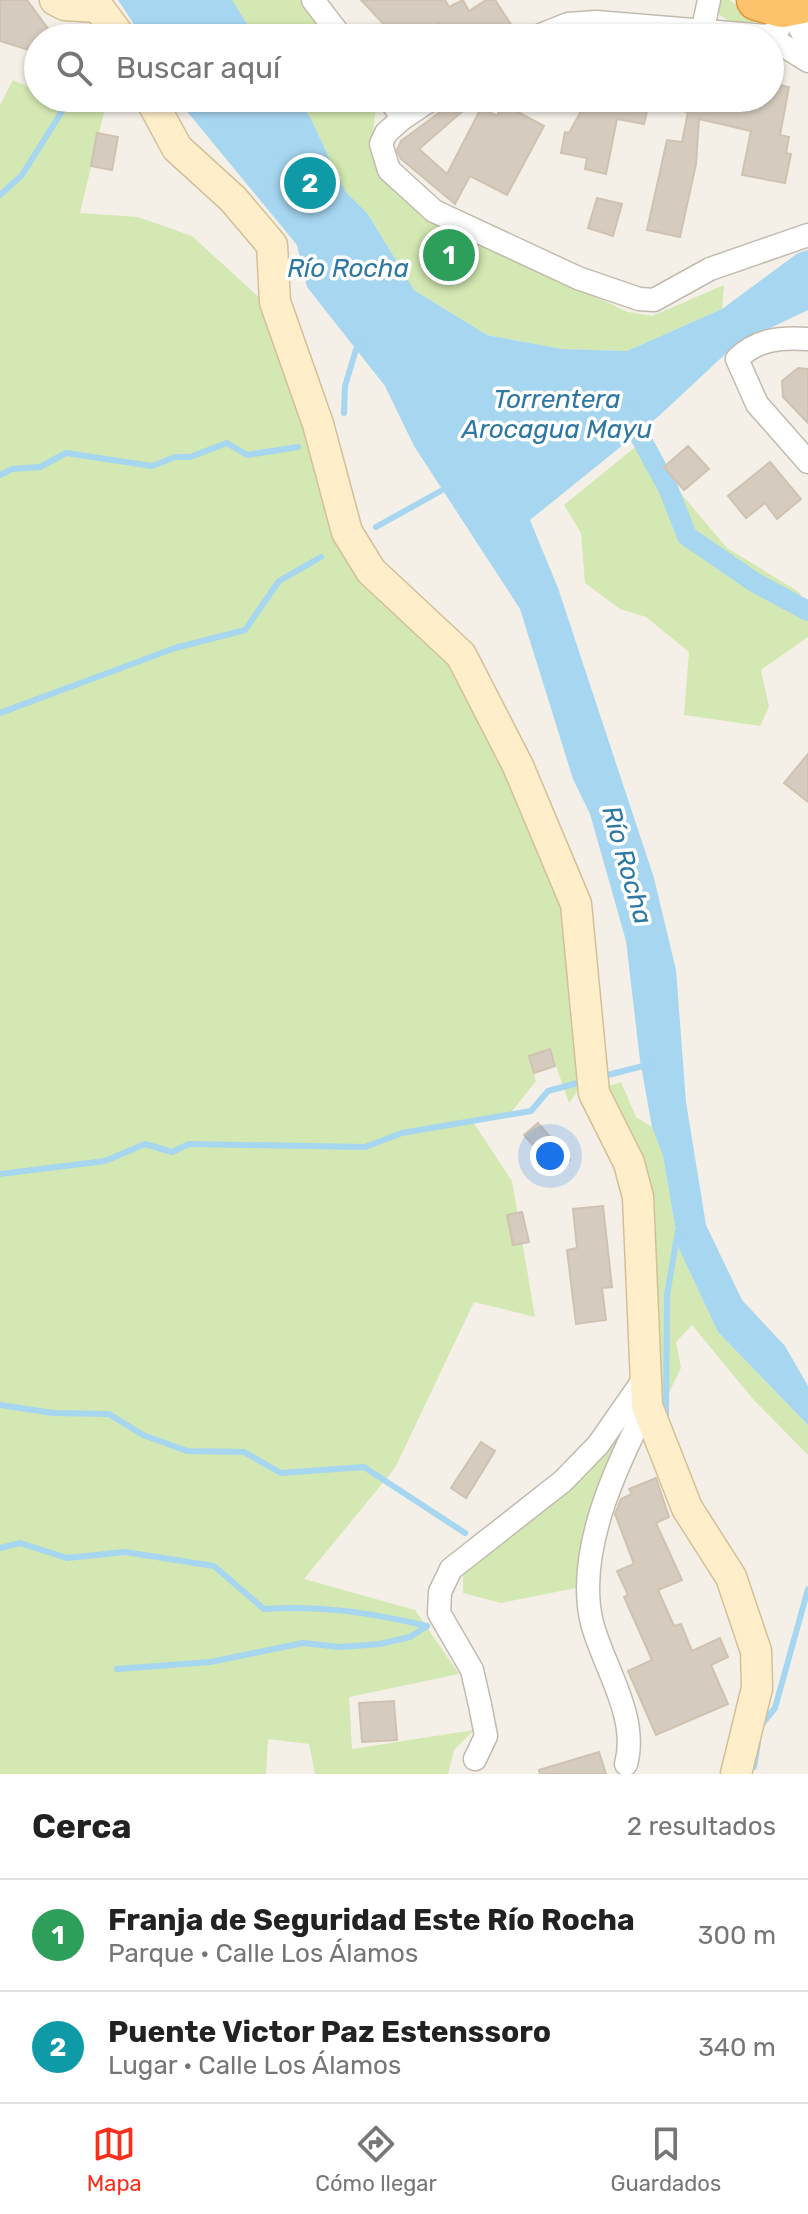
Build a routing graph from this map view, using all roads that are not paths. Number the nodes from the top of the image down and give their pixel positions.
1 (55, 0) edge
2 (313, 0) edge
3 (709, 0) edge
4 (96, 4) edge
5 (789, 14) edge
6 (111, 24) edge
7 (331, 24) edge
8 (568, 24) edge
9 (632, 24) edge
10 (704, 24) edge
11 (728, 24) edge
12 (808, 61) edge
13 (158, 112) edge
14 (398, 112) edge
15 (412, 112) edge
16 (403, 118) junction
17 (808, 235) edge
18 (808, 339) edge
19 (808, 462) edge
20 (646, 1392) junction
21 (475, 1759) dead end
22 (626, 1764) dead end
23 (736, 1774) edge

1 - 4 street
2 - 7 street
3 - 10 street
4 - 6 street
5 - 11 street
5 - 12 street
8 - 9 street
13 - 20 street
14 - 16 street
15 - 16 street
16 - 17 street
18 - 19 street
20 - 21 street
20 - 22 street
20 - 23 street

